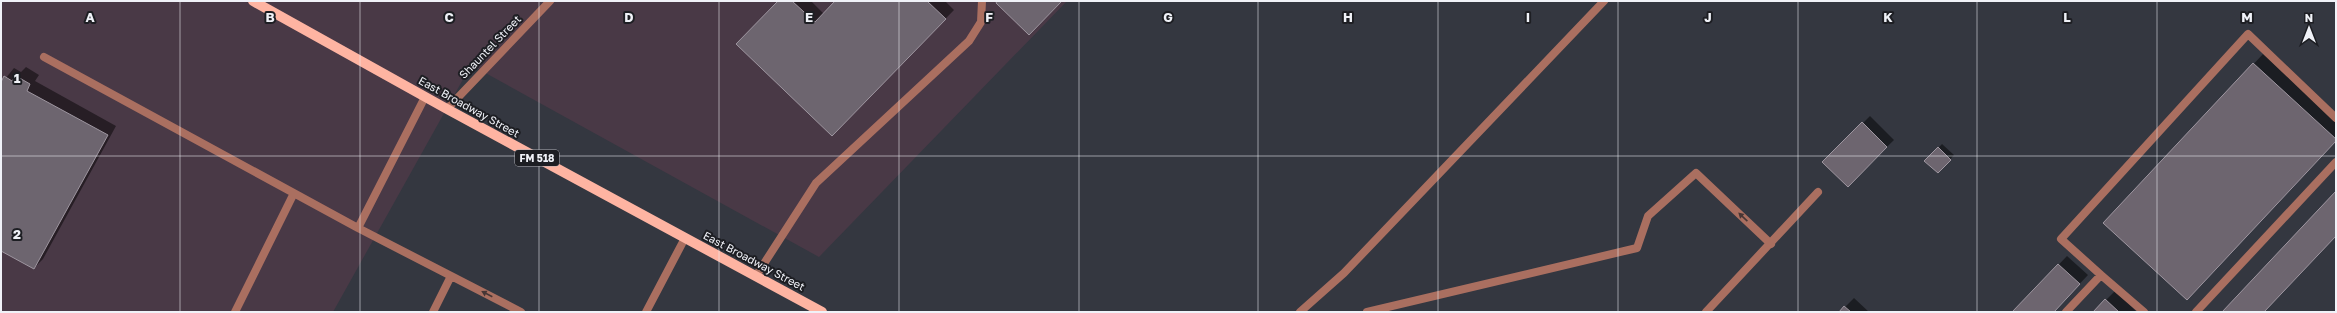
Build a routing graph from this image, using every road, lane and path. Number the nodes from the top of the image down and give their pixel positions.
1 (253, 1) edge
2 (550, 1) edge
3 (982, 1) edge
4 (1604, 1) edge
5 (44, 57) dead end
6 (425, 97) junction
7 (447, 109) junction
8 (2336, 118) edge
9 (2336, 162) edge
10 (1818, 192) dead end
11 (294, 193) junction
12 (358, 228) junction
13 (685, 238) junction
14 (1771, 244) junction
15 (2101, 275) junction
16 (451, 276) junction
17 (756, 276) junction
18 (235, 312) edge
19 (432, 312) edge
20 (521, 312) edge
21 (646, 312) edge
22 (822, 312) edge
23 (1300, 312) edge
24 (1367, 312) edge
25 (1706, 312) edge
26 (2066, 312) edge
27 (2144, 312) edge
28 (2196, 312) edge

1 - 6 main road, East Broadway Street / FM 518
2 - 7 street, Shauntel Street
3 - 17 street
4 - 23 street
5 - 11 street
6 - 7 main road, East Broadway Street / FM 518
6 - 12 street
7 - 13 main road, East Broadway Street / FM 518
8 - 15 street
9 - 28 street
10 - 14 street
11 - 12 street
11 - 18 street
12 - 16 street
13 - 17 main road, East Broadway Street / FM 518
13 - 21 street
14 -> 24 street
14 - 25 street
15 - 26 street
15 - 27 street
16 - 19 street
20 -> 16 street
17 - 22 main road, East Broadway Street / FM 518

